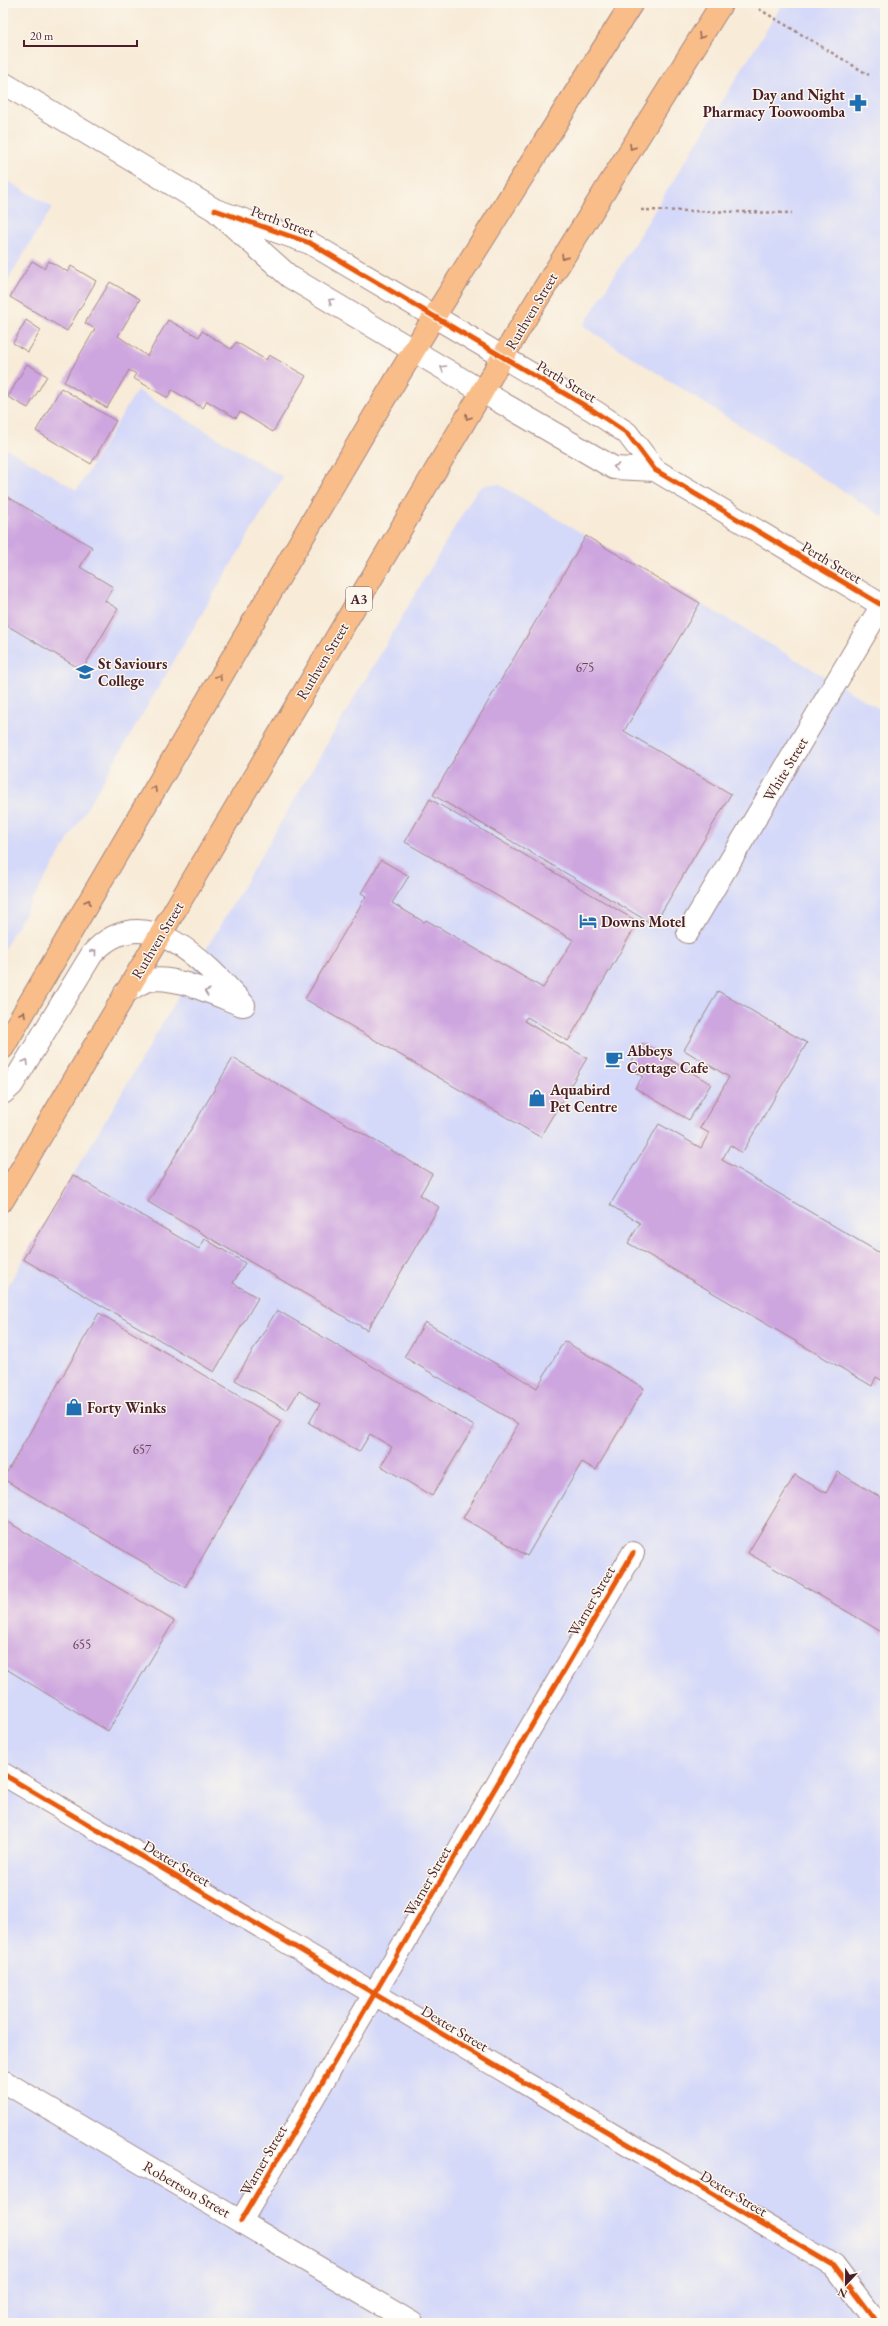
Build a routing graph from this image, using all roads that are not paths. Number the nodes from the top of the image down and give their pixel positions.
1 (632, 3) edge
2 (722, 3) edge
3 (3, 83) edge
4 (215, 210) junction
5 (434, 317) junction
6 (414, 350) junction
7 (503, 358) junction
8 (483, 392) junction
9 (655, 470) junction
10 (884, 606) edge
11 (688, 932) dead end
12 (160, 935) junction
13 (125, 993) junction
14 (3, 1048) edge
15 (3, 1093) edge
16 (3, 1200) edge
17 (634, 1553) dead end
18 (3, 1774) edge
19 (374, 1994) junction
20 (3, 2081) edge
21 (241, 2221) junction
22 (399, 2320) edge
23 (877, 2323) edge

1 - 5 highway
2 -> 7 highway, Ruthven Street / A3
3 - 4 street, Perth Street
4 - 5 street, Perth Street
6 -> 4 street, Perth Street
5 - 6 highway
5 - 7 street, Perth Street
8 -> 6 street, Perth Street
14 -> 6 highway
7 - 8 highway, Ruthven Street / A3
7 - 9 street, Perth Street
9 -> 8 street, Perth Street
8 -> 12 highway, Ruthven Street / A3
9 - 10 street, Perth Street
10 - 11 street, White Street
12 - 13 highway, Ruthven Street / A3
12 -> 13 street
15 -> 12 street
13 - 16 highway, Ruthven Street / A3
17 - 19 street, Warner Street
18 - 19 street, Dexter Street
19 - 21 street, Warner Street
19 - 23 street, Dexter Street
20 - 21 street, Robertson Street
21 - 22 street, Robertson Street

